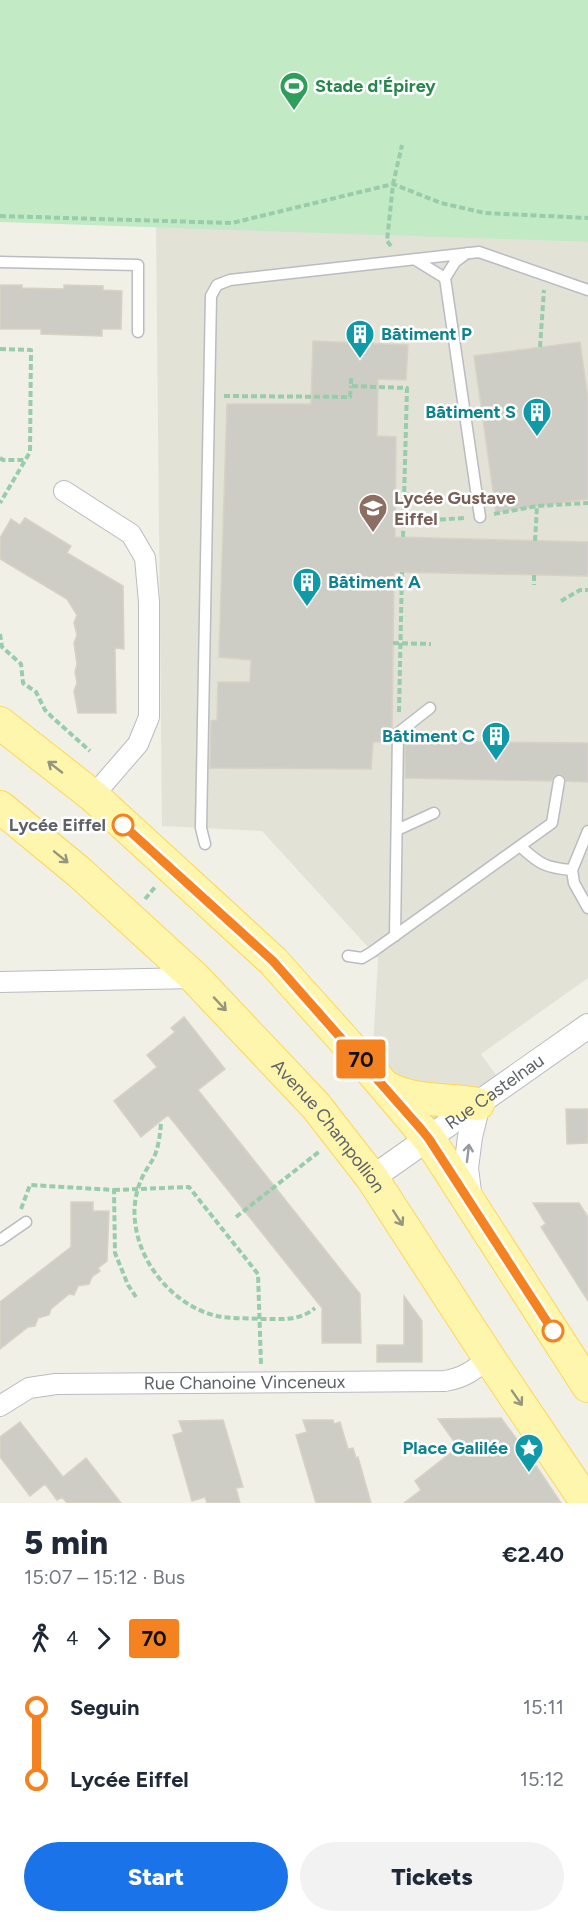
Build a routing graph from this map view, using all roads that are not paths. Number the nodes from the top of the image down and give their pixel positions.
1 (469, 252) junction
2 (414, 259) junction
3 (0, 262) edge
4 (445, 278) junction
5 (588, 290) edge
6 (138, 332) dead end
7 (64, 491) dead end
8 (480, 517) road end
9 (430, 708) dead end
10 (0, 723) edge
11 (559, 781) dead end
12 (93, 796) junction
13 (0, 807) edge
14 (434, 813) dead end
15 (397, 830) junction
16 (588, 831) edge
17 (205, 844) dead end
18 (520, 846) junction
19 (572, 870) junction
20 (588, 908) edge
21 (395, 936) junction
22 (348, 956) dead end
23 (195, 978) junction
24 (0, 982) edge
25 (588, 1026) edge
26 (386, 1088) junction
27 (478, 1104) junction
28 (429, 1139) junction
29 (372, 1178) junction
30 (470, 1203) junction
31 (26, 1222) road end
32 (0, 1240) edge
33 (489, 1358) junction
34 (588, 1386) edge
35 (0, 1406) edge
36 (587, 1503) edge

1 - 2 lane
1 - 4 lane
1 - 5 lane
2 - 4 lane
2 - 17 lane
3 - 6 lane
4 - 8 lane
7 - 12 street
9 - 15 lane
12 -> 10 main road
11 - 18 lane
12 - 26 main road
13 -> 23 main road, Avenue Champollion
14 - 15 lane
15 - 21 lane
16 - 19 lane
18 - 19 lane
18 - 21 lane
19 - 20 lane
21 - 22 lane
23 - 24 street
23 -> 29 main road, Avenue Champollion
25 - 27 street, Rue Castelnau
26 - 27 main road
26 - 28 main road
27 - 28 street, Rue Castelnau
30 -> 27 street
28 - 29 street, Rue Castelnau
28 - 30 main road
29 -> 33 main road, Avenue Champollion
30 - 34 main road
31 - 32 lane
33 - 35 street, Rue Chanoine Vinceneux
33 -> 36 main road, Avenue Champollion

